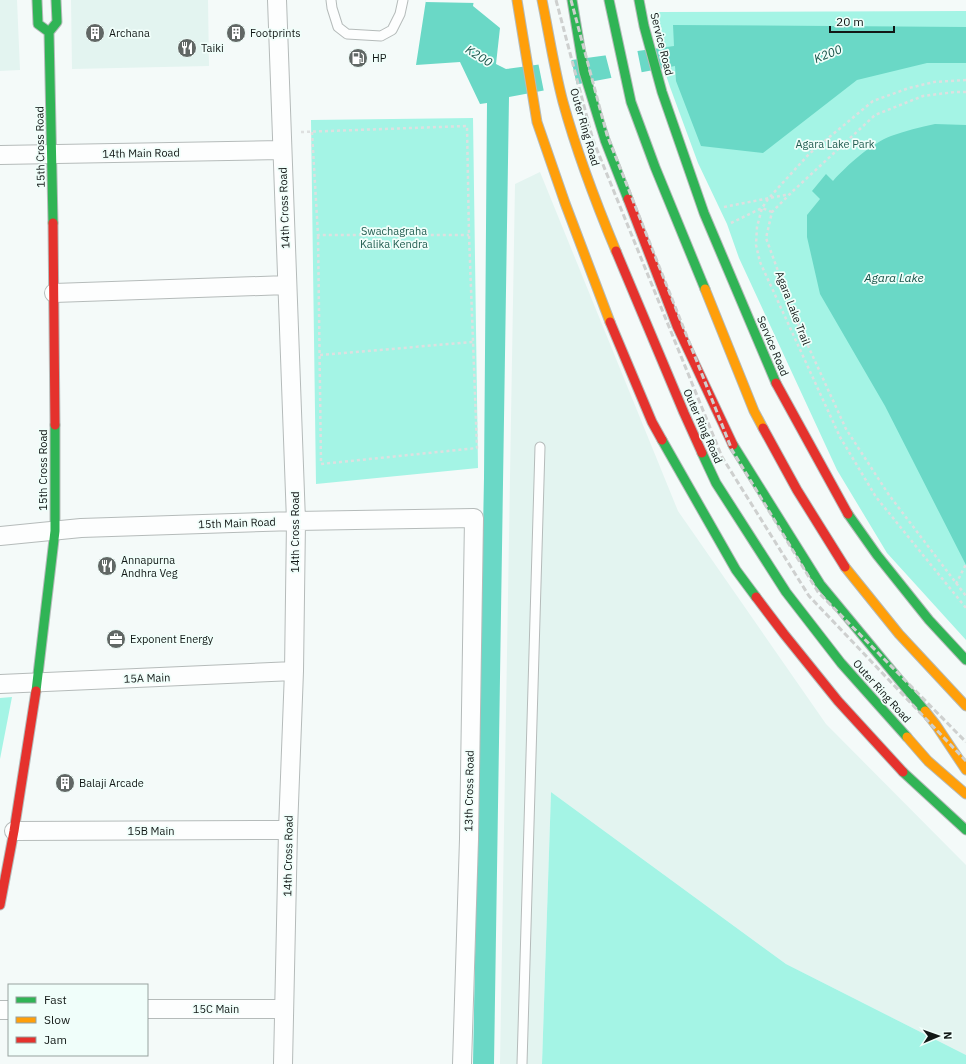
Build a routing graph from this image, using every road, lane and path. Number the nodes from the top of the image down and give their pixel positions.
1 (37, 0) edge
2 (56, 0) edge
3 (277, 0) edge
4 (331, 0) edge
5 (403, 0) edge
6 (517, 0) edge
7 (542, 0) edge
8 (572, 0) edge
9 (609, 0) edge
10 (639, 0) edge
11 (49, 32) junction
12 (966, 80) edge
13 (966, 92) edge
14 (281, 131) junction
15 (312, 132) junction
16 (281, 150) junction
17 (52, 154) junction
18 (0, 155) edge
19 (790, 194) junction
20 (768, 199) junction
21 (720, 208) dead end
22 (762, 208) junction
23 (772, 212) junction
24 (711, 230) junction
25 (318, 235) junction
26 (469, 235) junction
27 (287, 284) junction
28 (54, 293) junction
29 (473, 342) junction
30 (320, 355) junction
31 (540, 447) dead end
32 (474, 518) joint
33 (296, 521) junction
34 (55, 531) junction
35 (0, 536) edge
36 (966, 564) edge
37 (956, 584) junction
38 (966, 596) edge
39 (966, 608) edge
40 (966, 660) edge
41 (294, 672) junction
42 (37, 682) junction
43 (0, 684) edge
44 (966, 706) edge
45 (966, 770) edge
46 (966, 794) edge
47 (288, 830) junction
48 (966, 830) edge
49 (14, 831) junction
50 (0, 905) edge
51 (148, 1009) edge
52 (284, 1009) junction
53 (283, 1064) edge
54 (462, 1064) edge
55 (522, 1064) edge

1 - 11 main road
2 - 11 main road, 15th Cross Road
3 - 14 street, 14th Cross Road
4 - 5 lane
6 - 48 main road
7 - 46 main road, Outer Ring Road
8 - 45 main road
9 - 44 main road
10 - 24 main road, Service Road
11 - 17 main road, 15th Cross Road
12 - 20 path
13 - 19 path
14 - 15 path
14 - 16 street, 14th Cross Road
15 - 25 path
15 - 26 path
16 - 17 street, 14th Main Road
16 - 27 street, 14th Cross Road
17 - 18 street, 14th Main Road
17 - 28 main road, 15th Cross Road
19 - 20 path
19 - 23 path
20 - 21 path
20 - 22 path
22 - 23 path
22 - 24 path
22 - 39 path
23 - 37 path, Agara Lake Trail
24 - 40 main road, Service Road
25 - 26 path
25 - 30 path
26 - 29 path
27 - 28 street
27 - 33 street, 14th Cross Road
28 - 34 main road, 15th Cross Road
29 - 30 path
29 - 30 path
31 - 55 lane
32 - 33 street, 15th Main Road
32 - 54 street, 13th Cross Road
33 - 34 street, 15th Main Road
33 - 41 street, 14th Cross Road
34 - 35 street, 15th Main Road
34 - 42 main road, 15th Cross Road
36 - 37 path
37 - 38 path, Agara Lake Trail
41 - 42 street, 15A Main
41 - 47 street, 14th Cross Road
42 - 43 street, 15A Main
42 - 49 main road, 15th Cross Road
47 - 49 street, 15B Main
47 - 52 street, 14th Cross Road
49 - 50 main road, 15th Cross Road
51 - 52 street, 15C Main
52 - 53 street, 14th Cross Road

